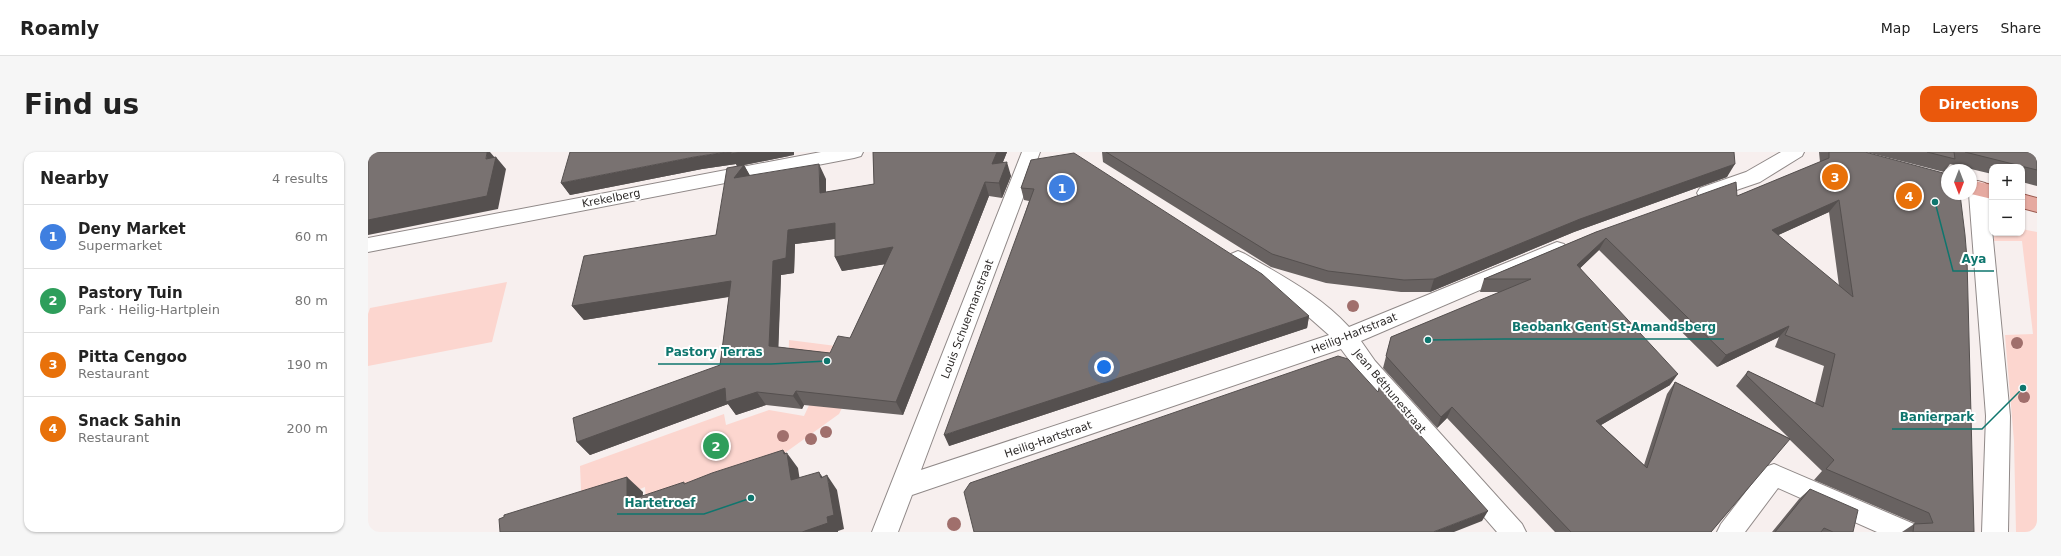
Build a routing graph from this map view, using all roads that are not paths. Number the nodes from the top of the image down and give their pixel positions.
1 (854, 152) edge
2 (1030, 152) edge
3 (1795, 152) edge
4 (1980, 189) edge
5 (1687, 201) edge
6 (2025, 202) edge
7 (2037, 205) edge
8 (1575, 241) edge
9 (368, 245) edge
10 (1224, 250) edge
11 (1346, 338) junction
12 (903, 487) junction
13 (885, 532) edge
14 (1513, 532) edge
15 (1730, 532) edge
16 (1905, 532) edge
17 (1995, 532) edge

1 - 9 street, Krekelberg
2 - 12 street, Louis Schuermanstraat
3 - 5 street
4 - 17 street
6 - 7 main road
8 - 11 street, Heilig-Hartstraat
10 - 11 street, Jean Béthunestraat
11 - 12 street, Heilig-Hartstraat
11 - 14 street, Jean Béthunestraat
12 - 13 street, Louis Schuermanstraat
15 - 16 street

